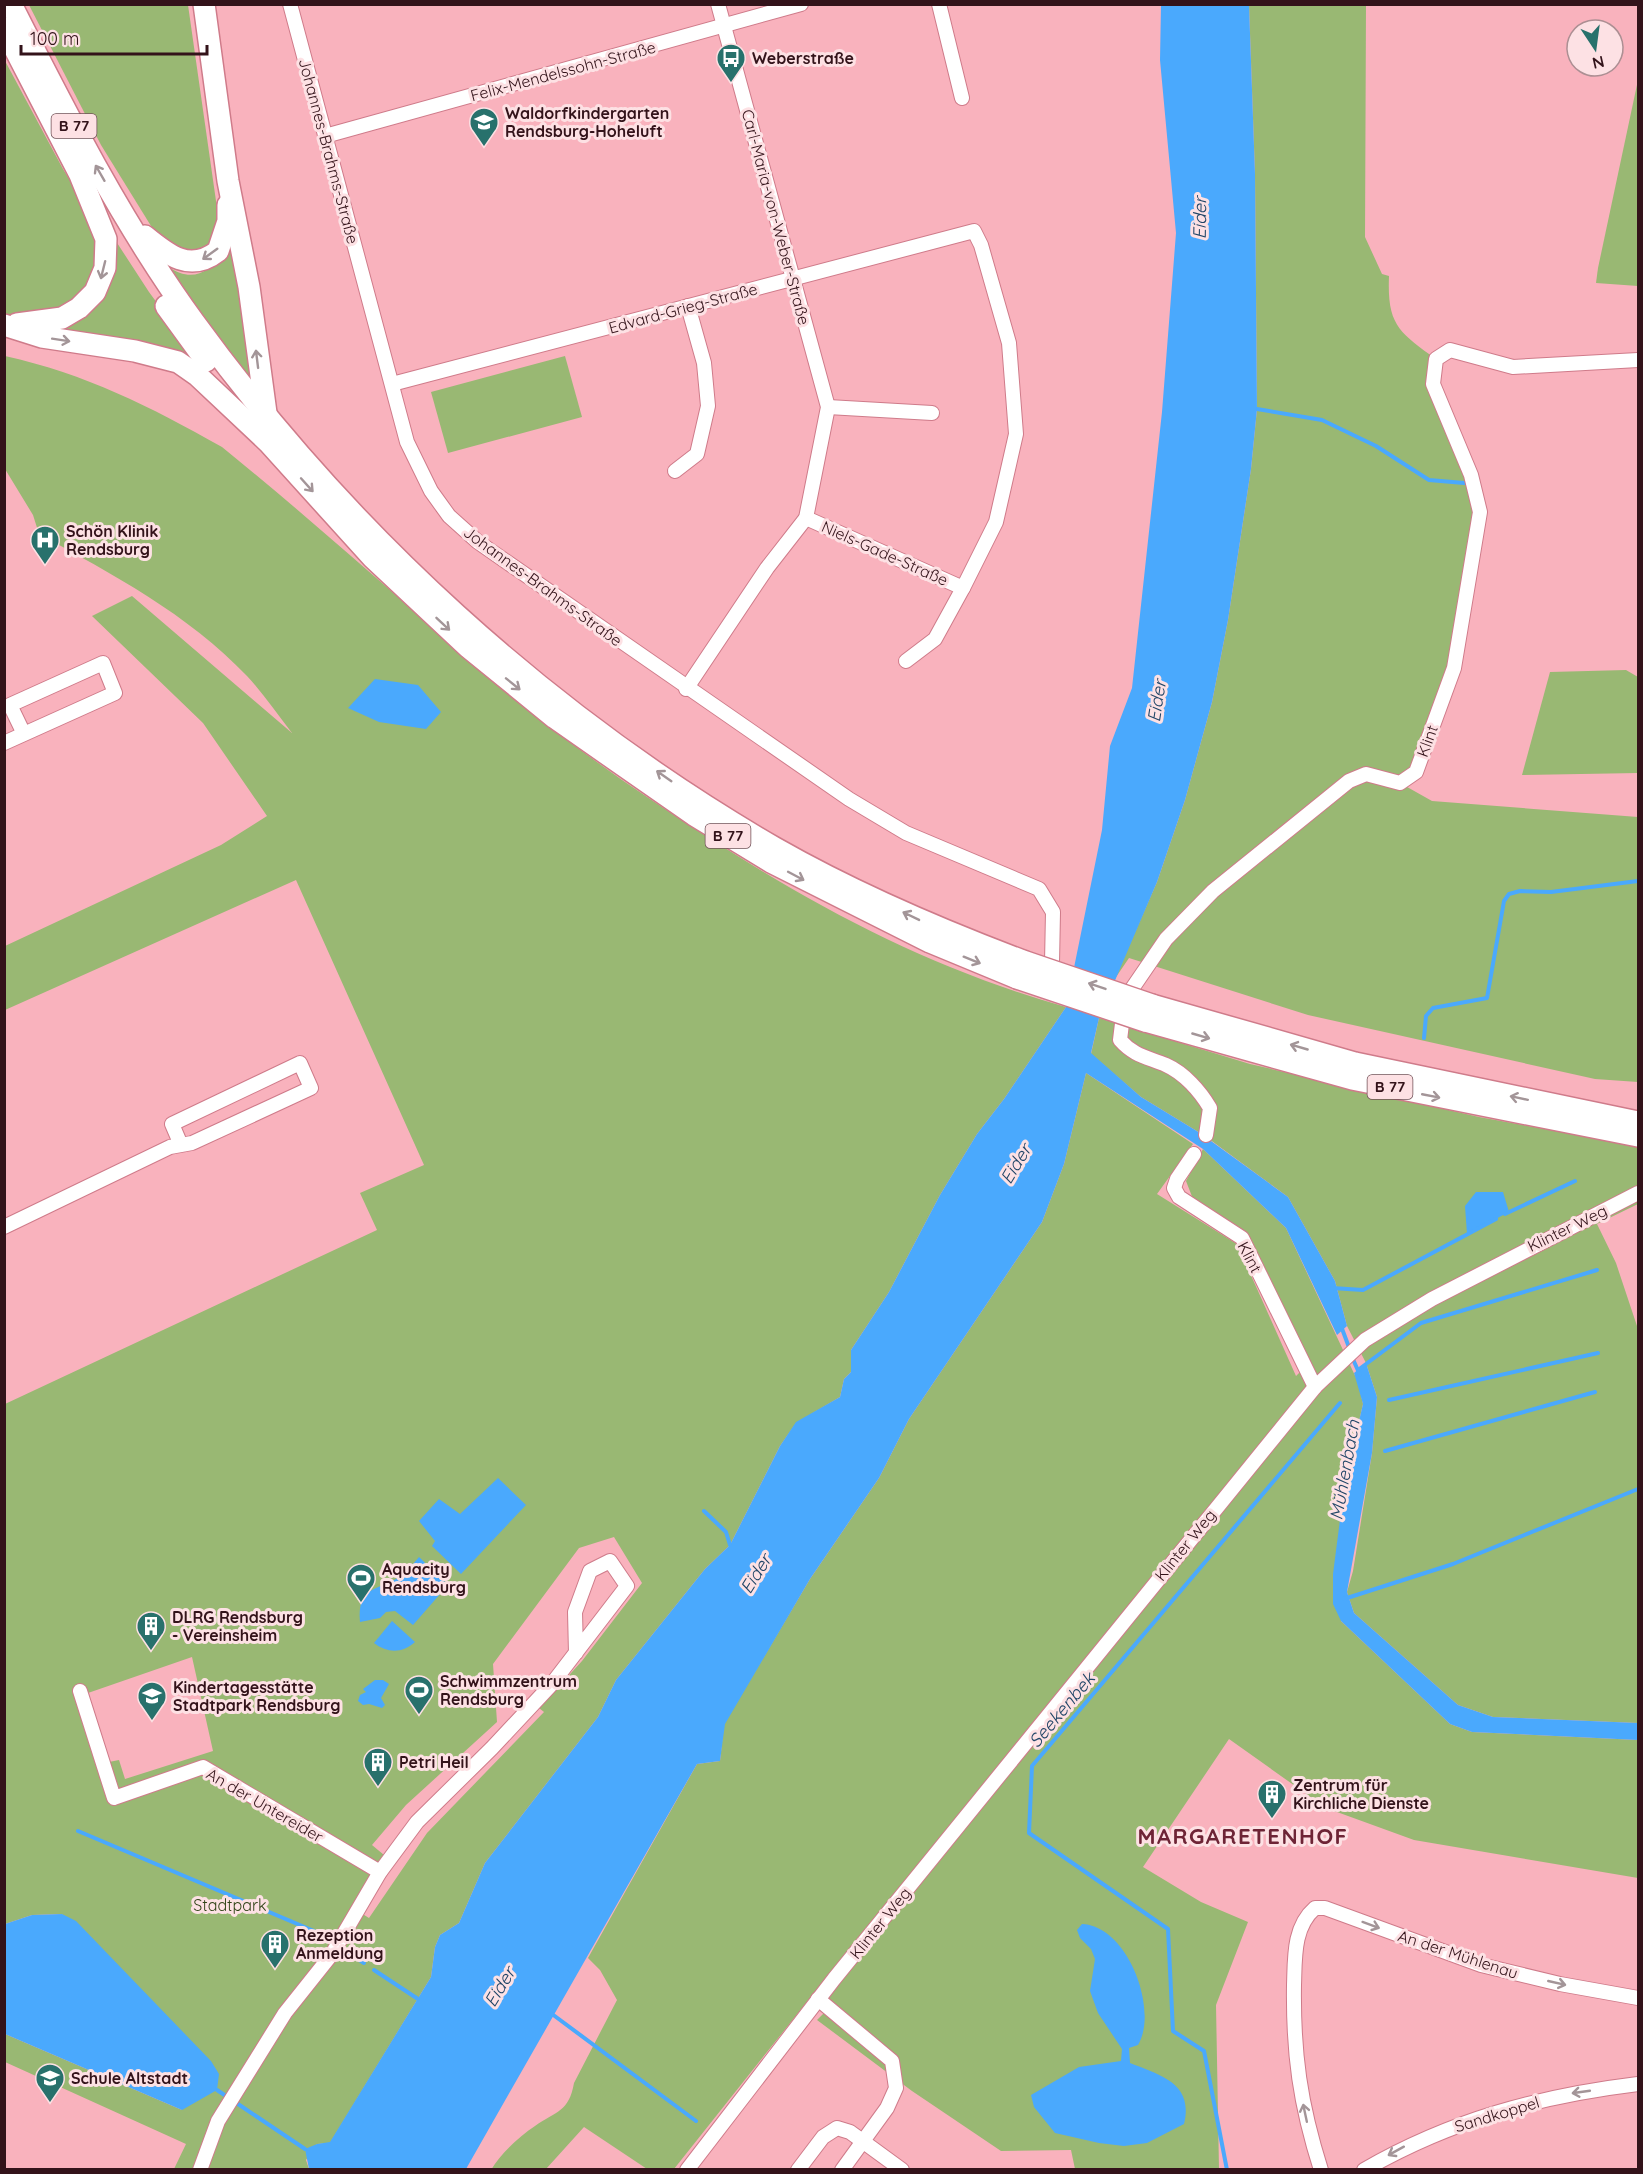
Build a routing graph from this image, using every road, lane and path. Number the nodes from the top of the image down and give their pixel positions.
1 (11, 4) edge
2 (204, 4) edge
3 (290, 4) edge
4 (718, 4) edge
5 (801, 4) edge
6 (939, 4) edge
7 (4, 27) edge
8 (724, 27) junction
9 (962, 98) dead end
10 (325, 136) junction
11 (80, 175) junction
12 (228, 181) junction
13 (129, 224) junction
14 (974, 231) joint
15 (793, 279) junction
16 (688, 306) junction
17 (4, 325) edge
18 (1638, 360) edge
19 (392, 384) junction
20 (828, 407) junction
21 (932, 413) dead end
22 (267, 417) junction
23 (268, 442) junction
24 (675, 471) dead end
25 (806, 518) junction
26 (963, 588) junction
27 (906, 662) dead end
28 (686, 689) junction
29 (24, 734) junction
30 (4, 743) edge
31 (1020, 970) junction
32 (1038, 996) dead end
33 (1148, 1013) junction
34 (1638, 1122) edge
35 (1206, 1135) dead end
36 (1638, 1136) edge
37 (181, 1145) junction
38 (1194, 1154) dead end
39 (1638, 1193) edge
40 (4, 1227) edge
41 (1315, 1387) junction
42 (576, 1653) junction
43 (80, 1691) dead end
44 (380, 1872) junction
45 (1638, 1998) edge
46 (818, 1999) junction
47 (1638, 2084) edge
48 (864, 2141) junction
49 (200, 2169) edge
50 (687, 2169) edge
51 (798, 2169) edge
52 (842, 2169) edge
53 (902, 2169) edge
54 (1321, 2169) edge
55 (1364, 2169) edge

13 -> 1 highway, B 77
2 - 12 highway
3 - 10 street, Johannes-Brahms-Straße
4 - 8 street, Carl-Maria-von-Weber-Straße
5 - 8 street, Felix-Mendelssohn-Straße
6 - 9 street
7 - 11 highway, B 77
8 - 10 street, Felix-Mendelssohn-Straße
8 - 15 street, Carl-Maria-von-Weber-Straße
10 - 19 street, Johannes-Brahms-Straße
11 -> 17 highway
11 - 23 highway, B 77
12 -> 13 highway
22 -> 12 highway
13 - 22 highway, B 77
14 - 15 street, Edvard-Grieg-Straße
14 - 26 street, Niels-Gade-Straße
15 - 16 street, Edvard-Grieg-Straße
15 - 20 street, Carl-Maria-von-Weber-Straße
16 - 19 street, Edvard-Grieg-Straße
16 - 24 street
17 -> 23 highway
18 - 35 street, Klint
19 - 28 street, Johannes-Brahms-Straße
20 - 21 street
20 - 25 street, Carl-Maria-von-Weber-Straße
31 -> 22 highway, B 77
23 -> 31 highway, B 77
25 - 26 street, Niels-Gade-Straße
25 - 28 street, Carl-Maria-von-Weber-Straße
26 - 27 street, Niels-Gade-Straße
28 - 32 street, Johannes-Brahms-Straße
29 - 29 street
29 - 30 street
31 - 33 highway, B 77, bridge
34 -> 33 highway, B 77
33 -> 36 highway, B 77
37 - 37 street
37 - 40 street
38 - 41 street, Klint
39 - 41 street, Klinter Weg
41 - 46 street, Klinter Weg
42 - 42 street
42 - 44 street
43 - 44 street, An der Untereider
44 - 49 street
54 -> 45 street, An der Mühlenau
46 - 48 street
46 - 50 street, Klinter Weg
47 -> 55 street, Sandkoppel
48 - 51 street
48 - 52 street
48 - 53 street

